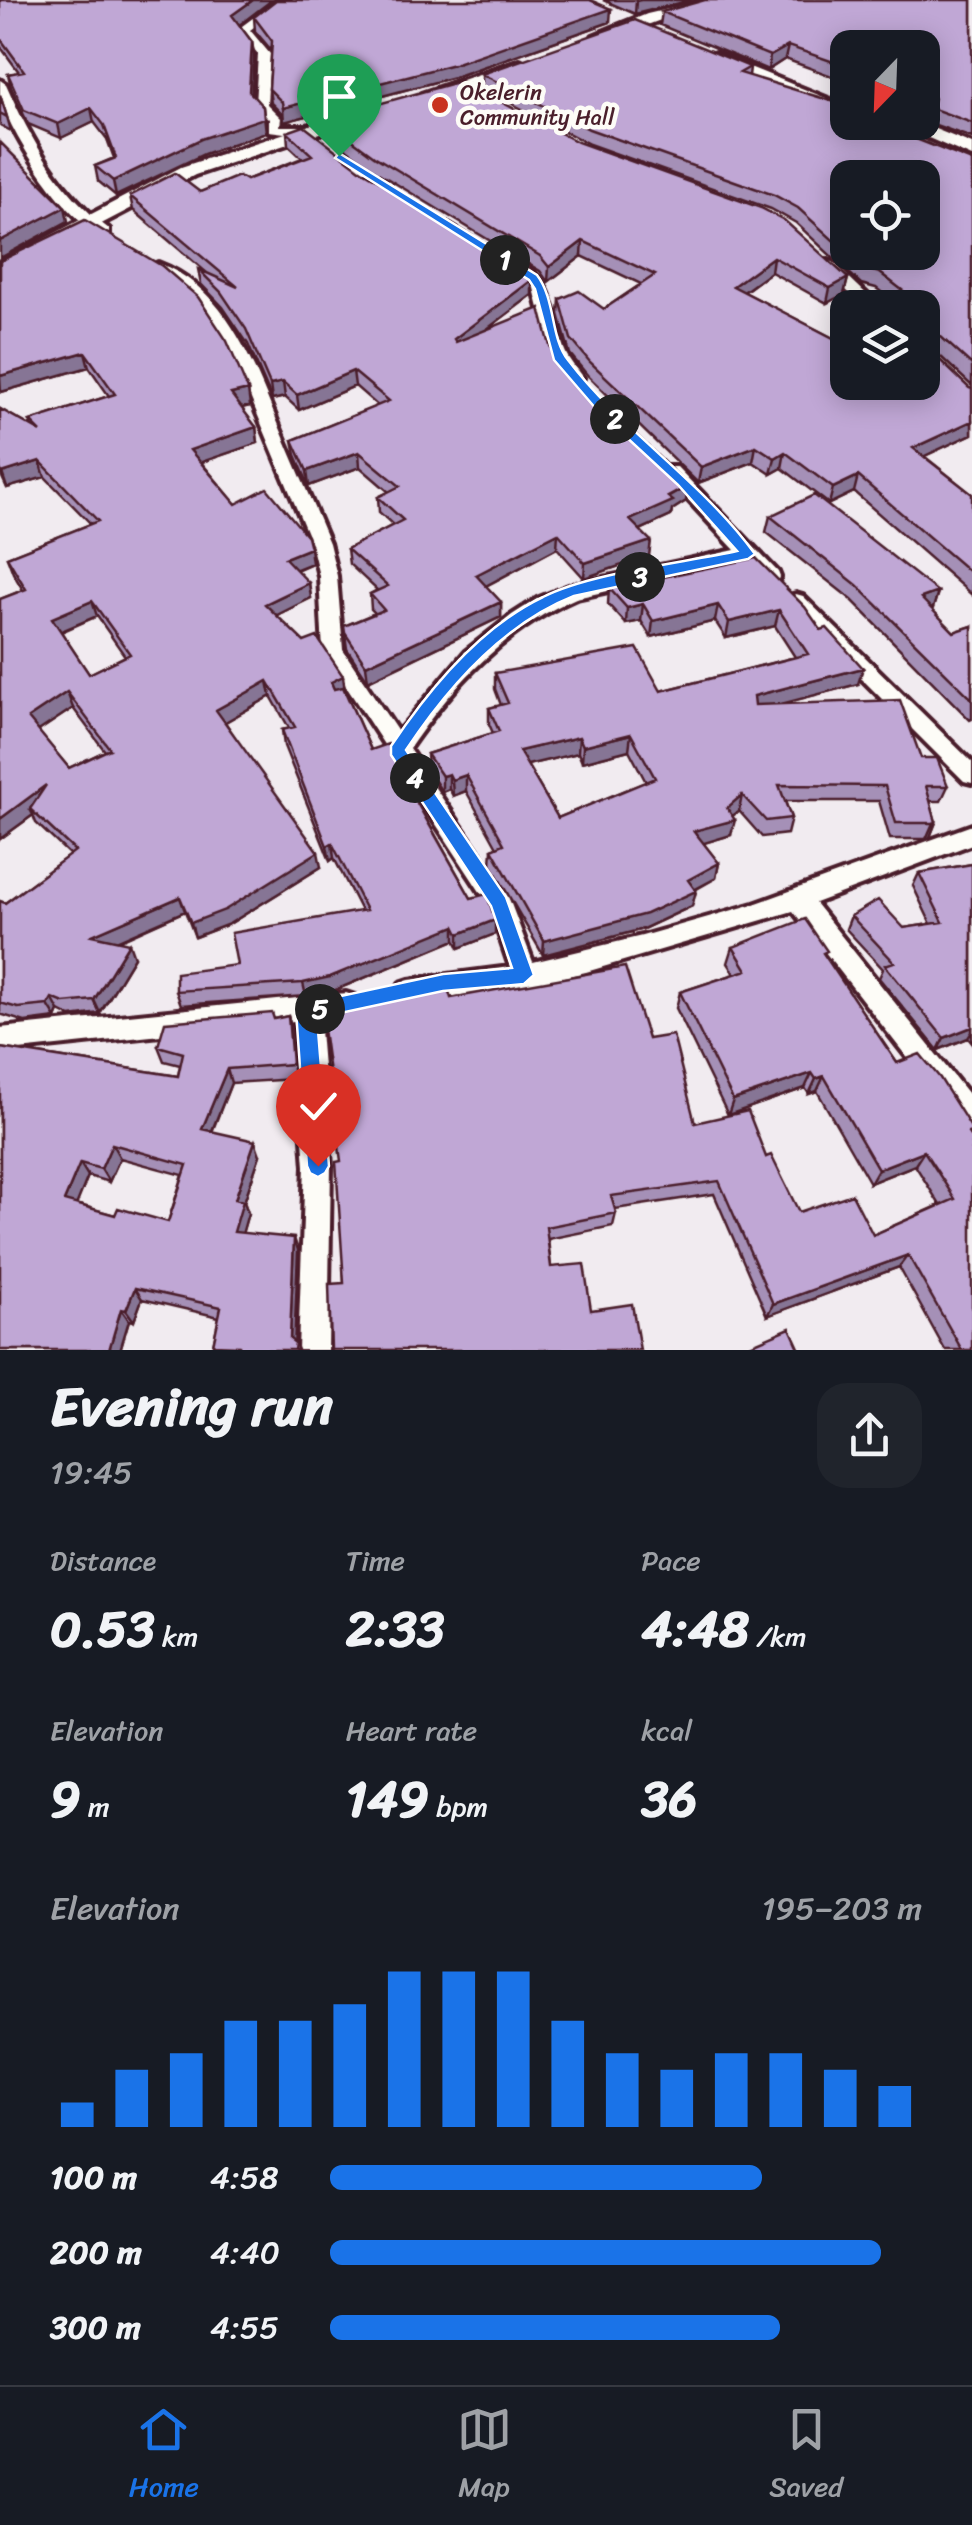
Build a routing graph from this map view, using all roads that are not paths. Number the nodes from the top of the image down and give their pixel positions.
1 (284, 0) edge
2 (728, 0) edge
3 (636, 19) junction
4 (689, 32) edge
5 (585, 42) edge
6 (535, 60) edge
7 (0, 84) edge
8 (830, 93) edge
9 (409, 100) edge
10 (830, 106) edge
11 (375, 110) edge
12 (306, 129) junction
13 (920, 140) edge
14 (937, 140) edge
15 (328, 147) edge
16 (972, 151) edge
17 (972, 166) edge
18 (92, 224) junction
19 (492, 252) edge
20 (821, 259) edge
21 (0, 271) edge
22 (855, 290) edge
23 (591, 395) edge
24 (656, 457) edge
25 (748, 554) junction
26 (397, 750) junction
27 (972, 775) edge
28 (972, 834) edge
29 (800, 901) junction
30 (524, 975) junction
31 (306, 1011) junction
32 (0, 1040) edge
33 (968, 1106) edge
34 (314, 1350) edge

1 - 12 street
2 - 3 street
3 - 4 street
3 - 5 street
6 - 9 street
7 - 18 street
8 - 10 street
11 - 12 street
12 - 15 street
12 - 18 street
13 - 17 street
14 - 16 street
18 - 21 street
18 - 26 street
19 - 23 street
20 - 22 street
24 - 25 street
25 - 26 street
25 - 27 street
26 - 30 street
28 - 29 street
29 - 30 street
29 - 33 street
30 - 31 street
31 - 32 street
31 - 34 street

